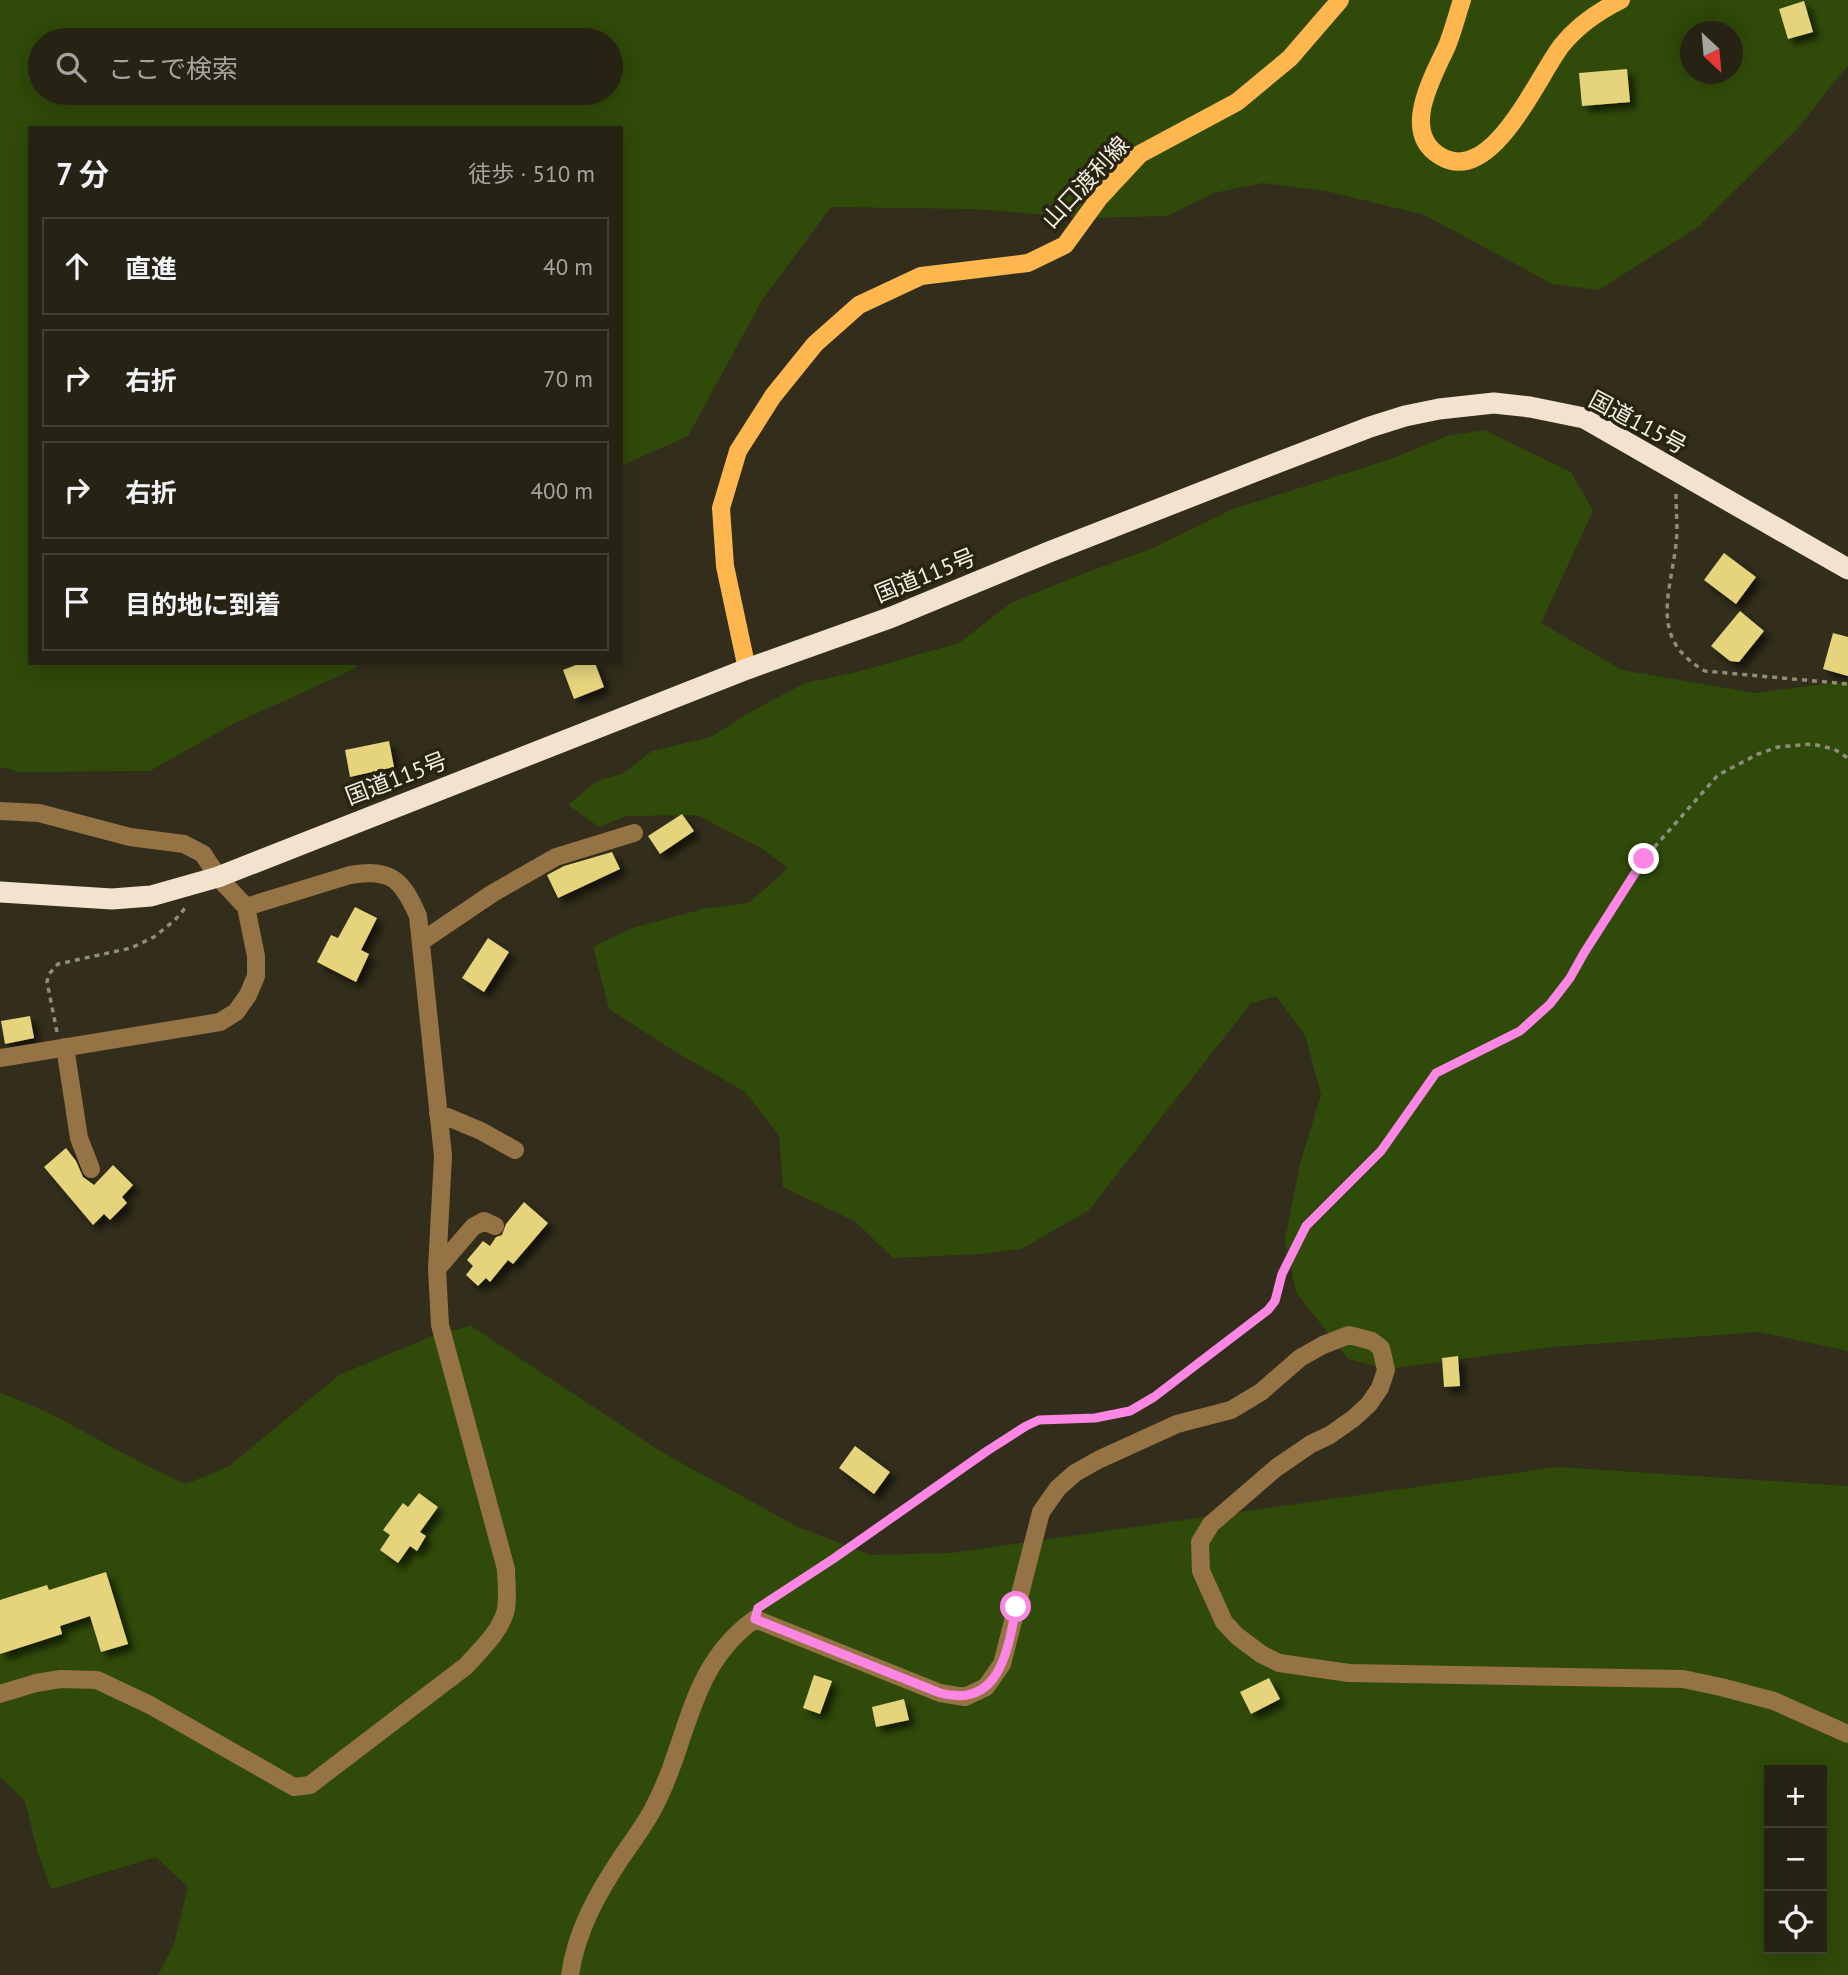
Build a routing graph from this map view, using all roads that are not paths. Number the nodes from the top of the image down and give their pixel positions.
1 (1340, 0) edge
2 (1462, 0) edge
3 (1621, 0) edge
4 (1848, 569) edge
5 (747, 669) junction
6 (0, 811) edge
7 (635, 833) dead end
8 (218, 877) junction
9 (0, 892) edge
10 (246, 907) junction
11 (422, 941) junction
12 (63, 1047) junction
13 (0, 1058) edge
14 (438, 1112) junction
15 (515, 1150) dead end
16 (91, 1168) dead end
17 (495, 1226) dead end
18 (437, 1269) junction
19 (0, 1694) edge
20 (1848, 1734) edge
21 (570, 1975) edge

1 - 5 main road, 山口渡利線
2 - 3 main road
4 - 5 highway, 国道115号
5 - 8 highway, 国道115号
6 - 8 street
7 - 11 street
8 - 9 highway, 国道115号
8 - 10 street
10 - 11 street
10 - 12 street
11 - 14 street
12 - 13 street
12 - 16 street
14 - 15 street
14 - 18 street
17 - 18 street
18 - 19 street
20 - 21 street

